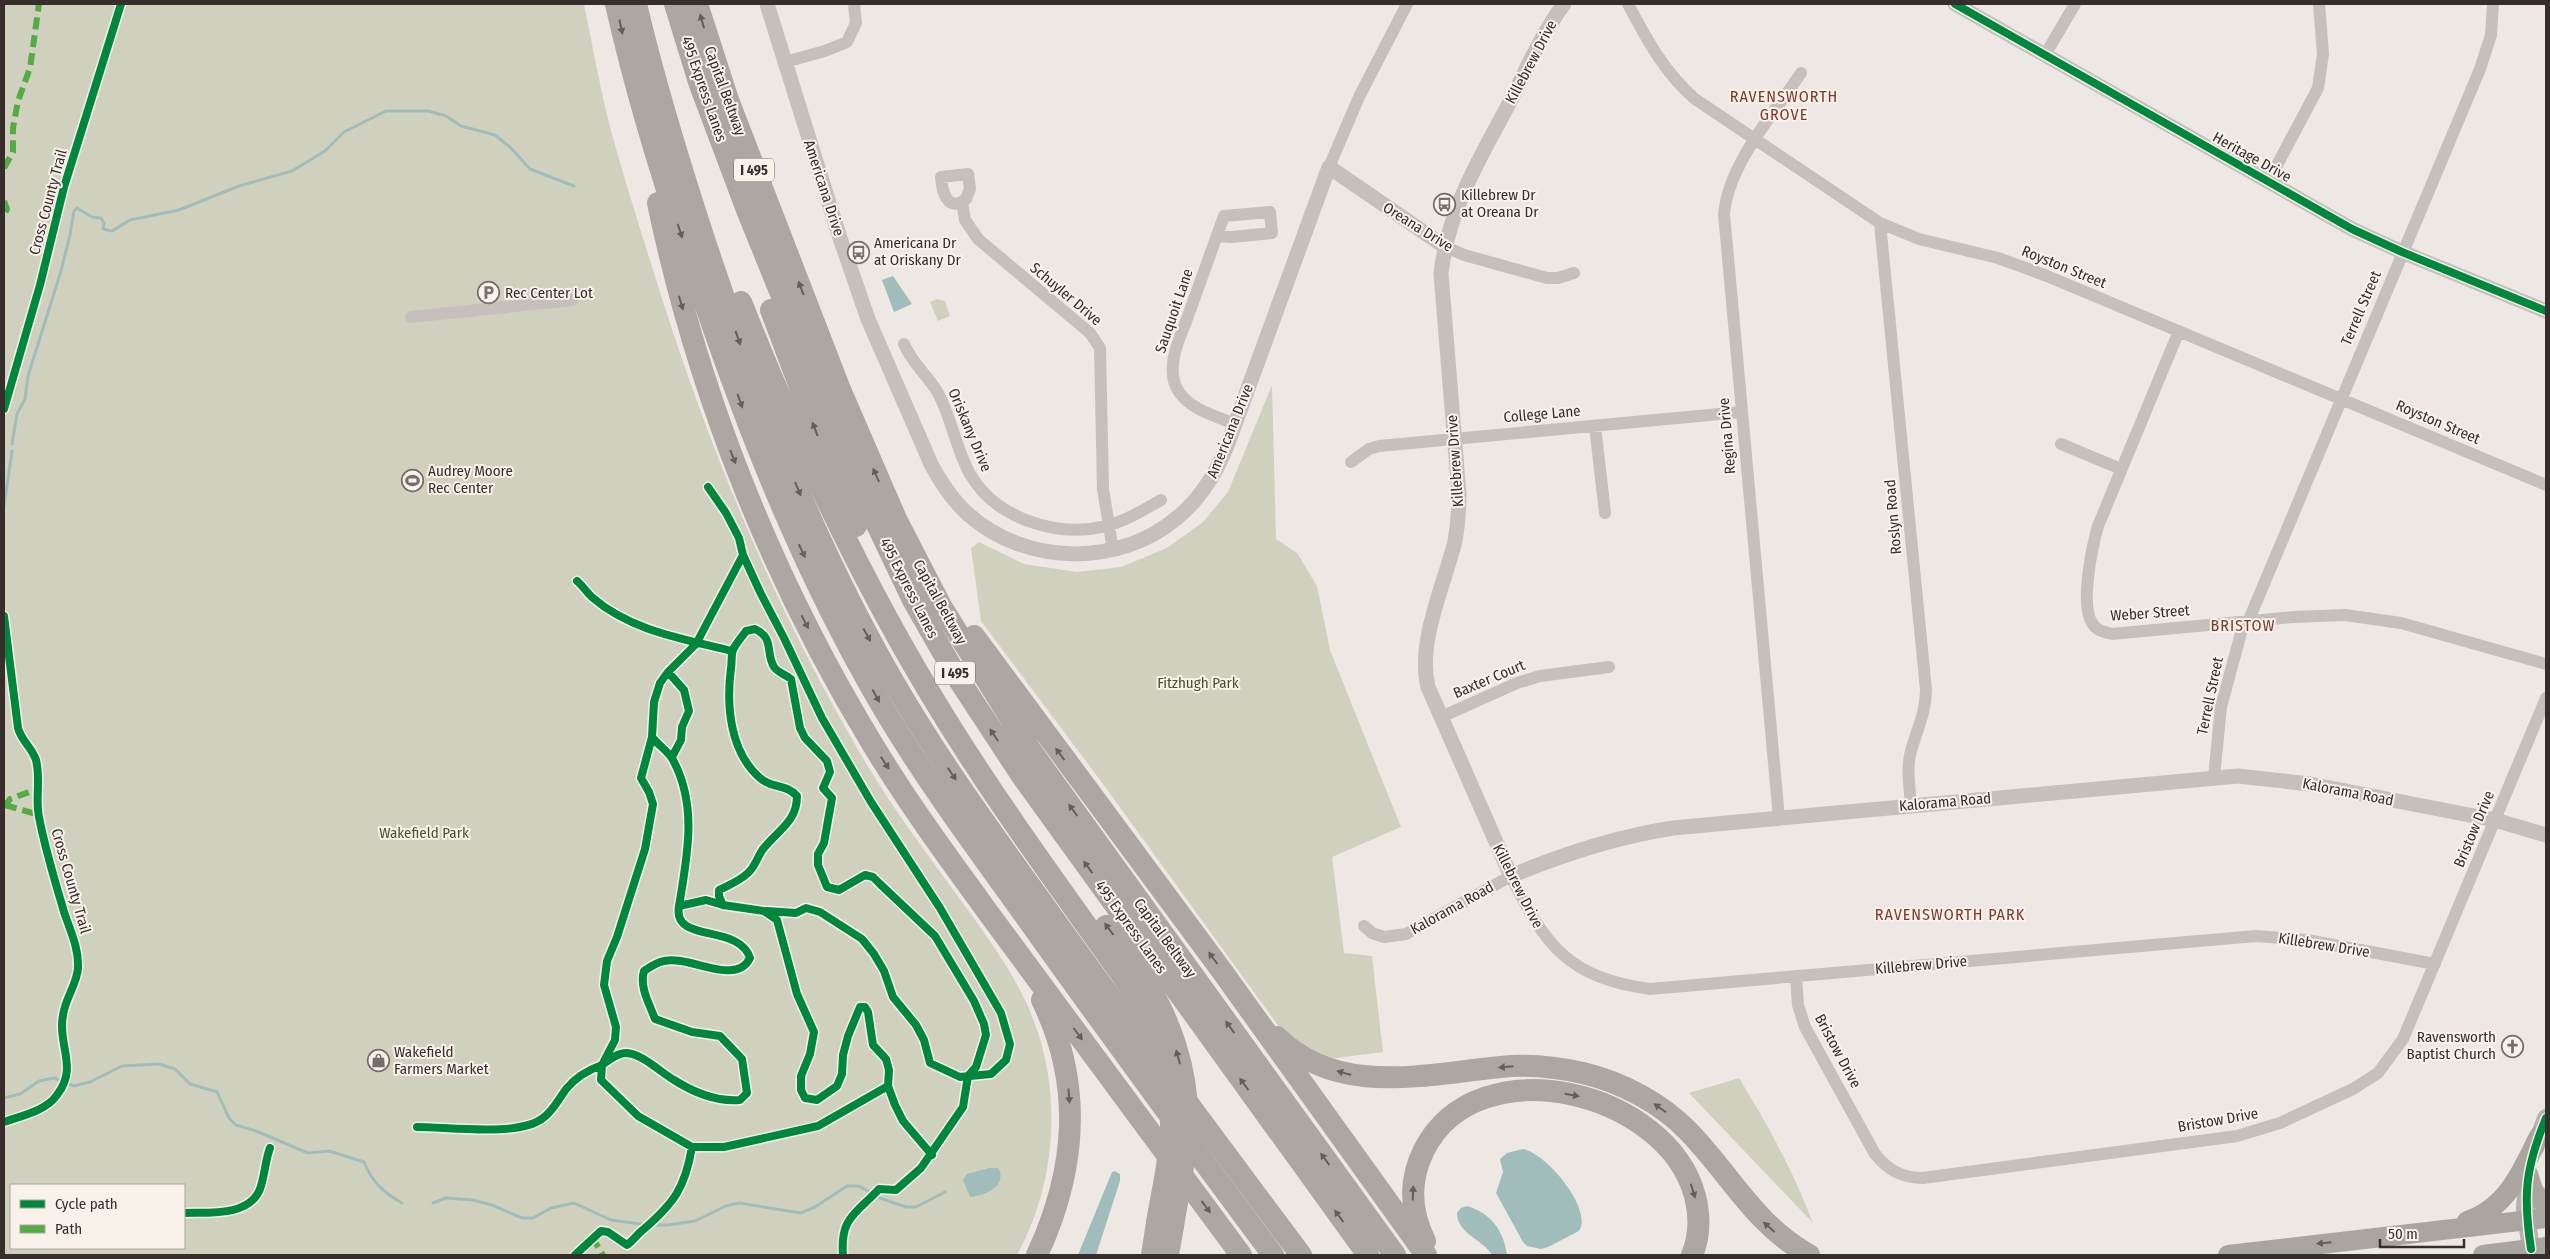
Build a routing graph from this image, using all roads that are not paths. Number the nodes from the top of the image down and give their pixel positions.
1 (616, 4) edge
2 (767, 4) edge
3 (854, 4) edge
4 (1407, 4) edge
5 (1564, 4) edge
6 (1628, 4) edge
7 (1955, 4) edge
8 (2075, 4) edge
9 (2319, 4) edge
10 (2494, 4) edge
11 (683, 8) edge
12 (638, 14) edge
13 (626, 50) junction
14 (2045, 56) junction
15 (785, 62) junction
16 (1801, 73) dead end
17 (1756, 140) junction
18 (1329, 167) junction
19 (2268, 182) junction
20 (962, 202) dead end
21 (1880, 223) junction
22 (1217, 236) dead end
23 (1444, 246) junction
24 (2402, 252) junction
25 (1574, 273) dead end
26 (573, 300) dead end
27 (2545, 308) edge
28 (411, 317) dead end
29 (2178, 331) junction
30 (904, 344) dead end
31 (2341, 400) junction
32 (1740, 412) junction
33 (1235, 424) junction
34 (1595, 426) junction
35 (1454, 439) junction
36 (2061, 444) dead end
37 (1352, 462) dead end
38 (2122, 469) junction
39 (2546, 485) edge
40 (1161, 500) dead end
41 (1605, 513) dead end
42 (896, 519) junction
43 (1108, 525) junction
44 (1113, 550) junction
45 (2246, 622) junction
46 (2546, 664) edge
47 (1609, 667) dead end
48 (2546, 698) edge
49 (1441, 717) junction
50 (2214, 777) junction
51 (1911, 806) junction
52 (1779, 818) junction
53 (2495, 820) junction
54 (2546, 835) edge
55 (1510, 876) junction
56 (997, 924) junction
57 (1364, 926) dead end
58 (2435, 964) junction
59 (1131, 973) junction
60 (1796, 976) junction
61 (1241, 998) junction
62 (2543, 1127) edge
63 (2528, 1174) junction
64 (2546, 1207) edge
65 (2536, 1219) edge
66 (1165, 1225) junction
67 (2415, 1233) junction
68 (2537, 1251) edge
69 (1037, 1255) edge
70 (1152, 1255) edge
71 (1168, 1255) edge
72 (1241, 1255) edge
73 (1273, 1255) edge
74 (1301, 1255) edge
75 (1368, 1255) edge
76 (1395, 1255) edge
77 (1426, 1255) edge
78 (1432, 1255) edge
79 (1692, 1255) edge
80 (1809, 1255) edge
81 (2228, 1255) edge
82 (2483, 1255) edge

1 -> 13 highway
2 - 15 street, Americana Drive
3 - 15 street
4 - 18 street, Americana Drive
5 - 23 street, Killebrew Drive
6 - 17 street, Royston Street
7 - 14 street, Heritage Drive
8 - 14 street
9 - 19 street
10 - 24 street, Terrell Street
42 -> 11 highway, Capital Beltway / I 495
59 -> 11 highway
75 -> 11 highway, 495 Express Lanes / I 495
12 - 59 highway
12 -> 74 highway
13 -> 56 highway
13 -> 73 highway
14 - 19 street, Heritage Drive
15 - 44 street, Americana Drive
16 - 17 street, Regina Drive
17 - 21 street, Royston Street
17 - 32 street, Regina Drive
18 - 23 street, Oreana Drive
18 - 33 street, Americana Drive
19 - 24 street, Heritage Drive
20 - 43 street, Schuyler Drive
21 - 29 street, Royston Street
21 - 51 street, Roslyn Road
22 - 33 street, Sauquoit Lane
23 - 25 street, Oreana Drive
23 - 35 street, Killebrew Drive
24 - 27 street, Heritage Drive
24 - 31 street, Terrell Street
26 - 28 street
29 - 31 street, Royston Street
29 - 38 street, Weber Street
30 - 43 street, Oriskany Drive
31 - 39 street, Royston Street
31 - 45 street, Terrell Street
32 - 34 street, College Lane
32 - 52 street, Regina Drive
33 - 44 street, Americana Drive
34 - 35 street, College Lane
34 - 41 street
35 - 37 street, College Lane
35 - 49 street, Killebrew Drive
36 - 38 street
38 - 45 street, Weber Street
40 - 43 street, Oriskany Drive
61 -> 42 highway
76 -> 42 highway, Capital Beltway / I 495
43 - 44 street, Schuyler Drive
45 - 46 street, Weber Street
45 - 50 street, Terrell Street
47 - 49 street, Baxter Court
48 - 53 street, Bristow Drive
49 - 55 street, Killebrew Drive
50 - 51 street, Kalorama Road
50 - 53 street, Kalorama Road
51 - 52 street, Kalorama Road
52 - 55 street, Kalorama Road
53 - 54 street, Kalorama Road
53 - 58 street, Bristow Drive
55 - 57 street, Kalorama Road
55 - 60 street, Killebrew Drive
56 -> 69 highway
56 -> 72 highway
58 - 60 street, Killebrew Drive
58 - 60 street, Bristow Drive
59 - 66 highway, bridge
61 - 77 highway
80 -> 61 highway
62 - 63 main road
62 - 67 main road
63 - 64 main road
63 - 65 main road
65 - 67 main road
65 - 68 main road
66 - 70 highway
66 - 71 highway
67 -> 81 main road
68 - 82 main road
78 -> 79 highway

